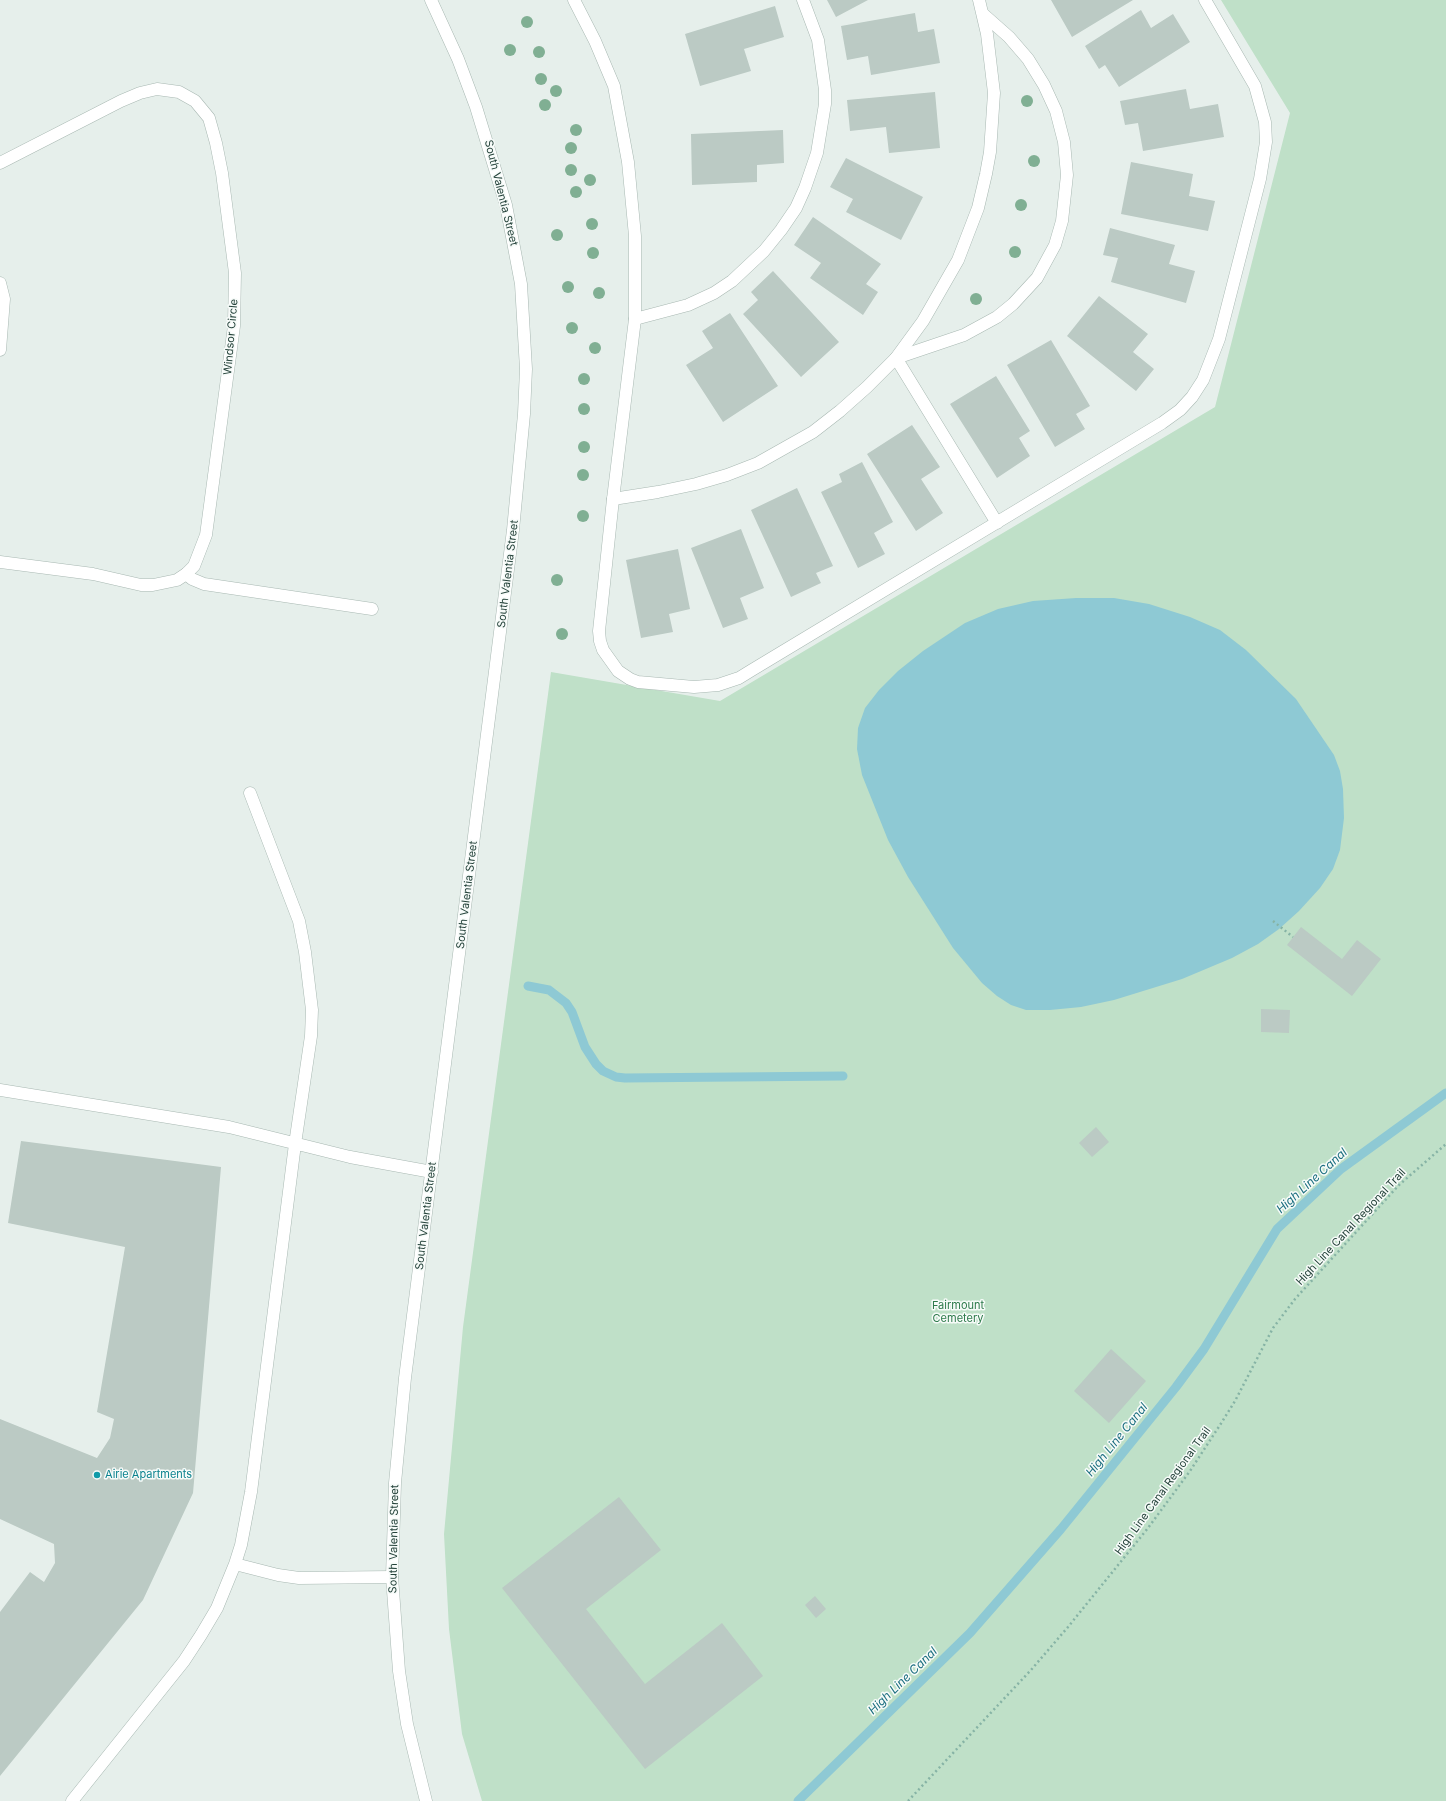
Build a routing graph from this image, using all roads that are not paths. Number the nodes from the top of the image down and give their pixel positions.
1 (431, 0) edge
2 (574, 0) edge
3 (803, 0) edge
4 (979, 0) edge
5 (1205, 0) edge
6 (983, 14) junction
7 (0, 163) edge
8 (0, 283) edge
9 (635, 319) junction
10 (0, 350) edge
11 (896, 358) junction
12 (613, 499) junction
13 (997, 523) junction
14 (0, 562) edge
15 (186, 574) junction
16 (372, 609) dead end
17 (250, 793) dead end
18 (0, 1090) edge
19 (295, 1144) junction
20 (432, 1172) junction
21 (235, 1564) junction
22 (392, 1577) junction
23 (72, 1801) edge
24 (426, 1801) edge

1 - 20 street, South Valentia Street
2 - 9 street
3 - 9 street
4 - 6 street
5 - 13 street
6 - 11 street
6 - 11 street
7 - 15 street, Windsor Circle
8 - 10 street
9 - 12 street
11 - 12 street
11 - 13 street
12 - 13 street
14 - 15 street, Windsor Circle
15 - 16 street
17 - 19 street
18 - 19 street
19 - 20 street
19 - 21 street
20 - 22 street, South Valentia Street
21 - 22 street
21 - 23 street
22 - 24 street, South Valentia Street

